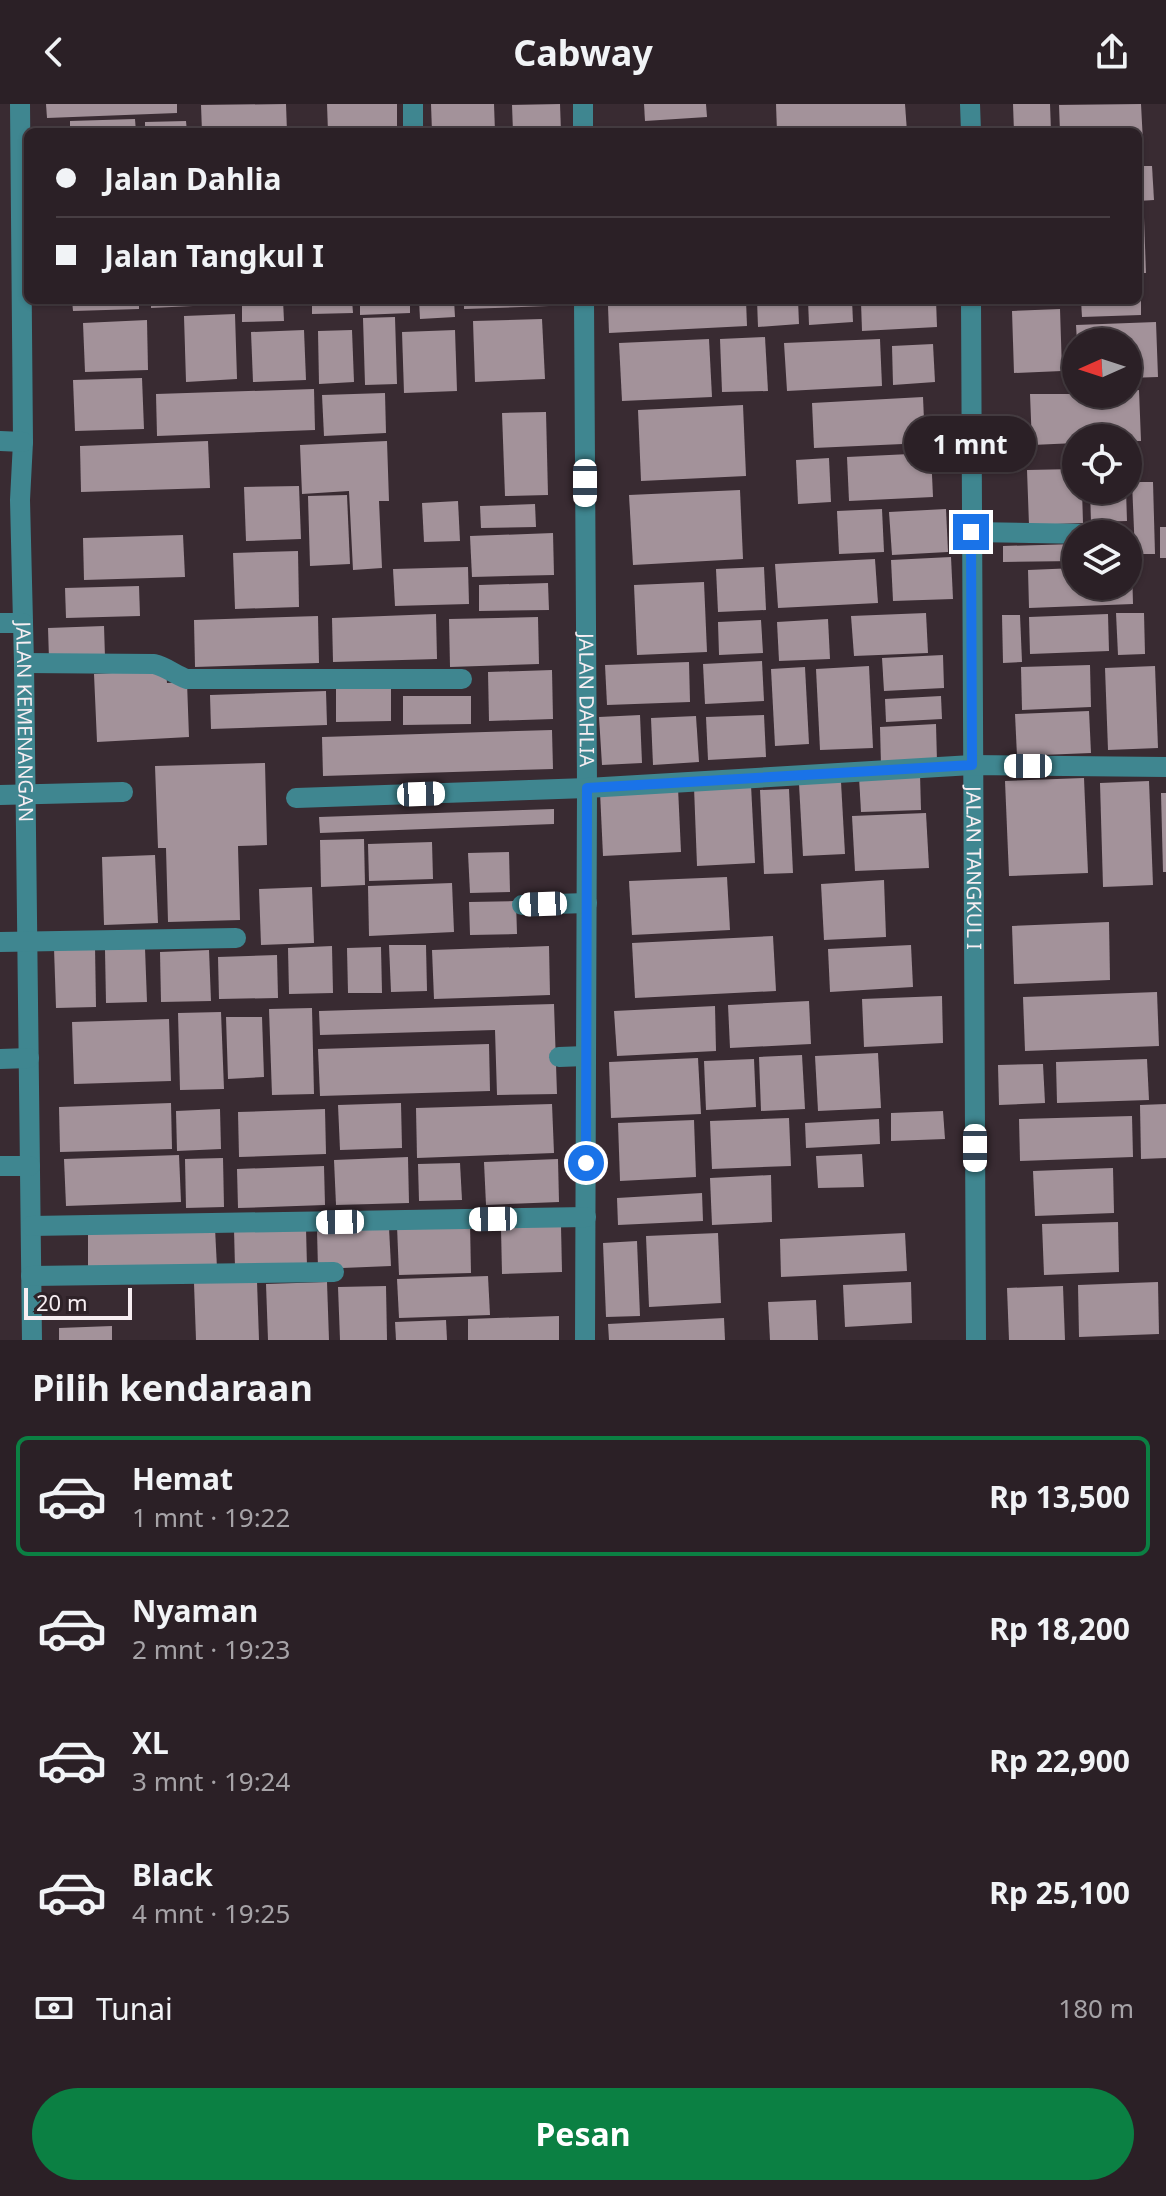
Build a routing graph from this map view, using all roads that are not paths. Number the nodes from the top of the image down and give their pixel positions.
1 (413, 104) edge
2 (583, 104) edge
3 (970, 104) edge
4 (13, 105) edge
5 (413, 128) edge
6 (583, 128) edge
7 (971, 128) edge
8 (584, 304) edge
9 (971, 304) edge
10 (0, 441) edge
11 (23, 442) junction
12 (10, 500) edge
13 (971, 532) junction
14 (1062, 534) edge
15 (0, 623) edge
16 (23, 623) junction
17 (24, 663) junction
18 (462, 679) dead end
19 (972, 765) junction
20 (1166, 767) edge
21 (587, 788) junction
22 (123, 792) dead end
23 (26, 794) junction
24 (0, 795) edge
25 (296, 798) dead end
26 (587, 903) junction
27 (522, 905) dead end
28 (236, 938) dead end
29 (28, 941) junction
30 (0, 942) edge
31 (586, 1056) junction
32 (559, 1057) dead end
33 (29, 1058) junction
34 (0, 1059) edge
35 (0, 1166) edge
36 (30, 1166) junction
37 (586, 1217) junction
38 (31, 1226) junction
39 (334, 1272) dead end
40 (31, 1276) junction
41 (32, 1340) edge
42 (585, 1340) edge
43 (976, 1340) edge

1 - 5 street
2 - 6 street
3 - 7 street
4 - 11 street, JALAN KEMENANGAN
8 - 21 street, JALAN DAHLIA
9 - 13 street, JALAN TANGKUL I
10 - 11 street
11 - 12 street, JALAN KEMENANGAN
12 - 16 street, JALAN KEMENANGAN
13 - 14 street
13 - 19 street, JALAN TANGKUL I
15 - 16 street
16 - 17 street, JALAN KEMENANGAN
17 - 18 street
17 - 23 street, JALAN KEMENANGAN
19 - 20 street
19 - 21 street
19 - 43 street, JALAN TANGKUL I
21 - 25 street
21 - 26 street, JALAN DAHLIA
22 - 23 street
23 - 24 street
23 - 29 street, JALAN KEMENANGAN
26 - 27 street
26 - 31 street, JALAN DAHLIA
28 - 29 street
29 - 30 street
29 - 33 street, JALAN KEMENANGAN
31 - 32 street
31 - 37 street, JALAN DAHLIA
33 - 34 street
33 - 36 street, JALAN KEMENANGAN
35 - 36 street
36 - 38 street, JALAN KEMENANGAN
37 - 38 street
37 - 42 street, JALAN DAHLIA
38 - 40 street, JALAN KEMENANGAN
39 - 40 street
40 - 41 street, JALAN KEMENANGAN

